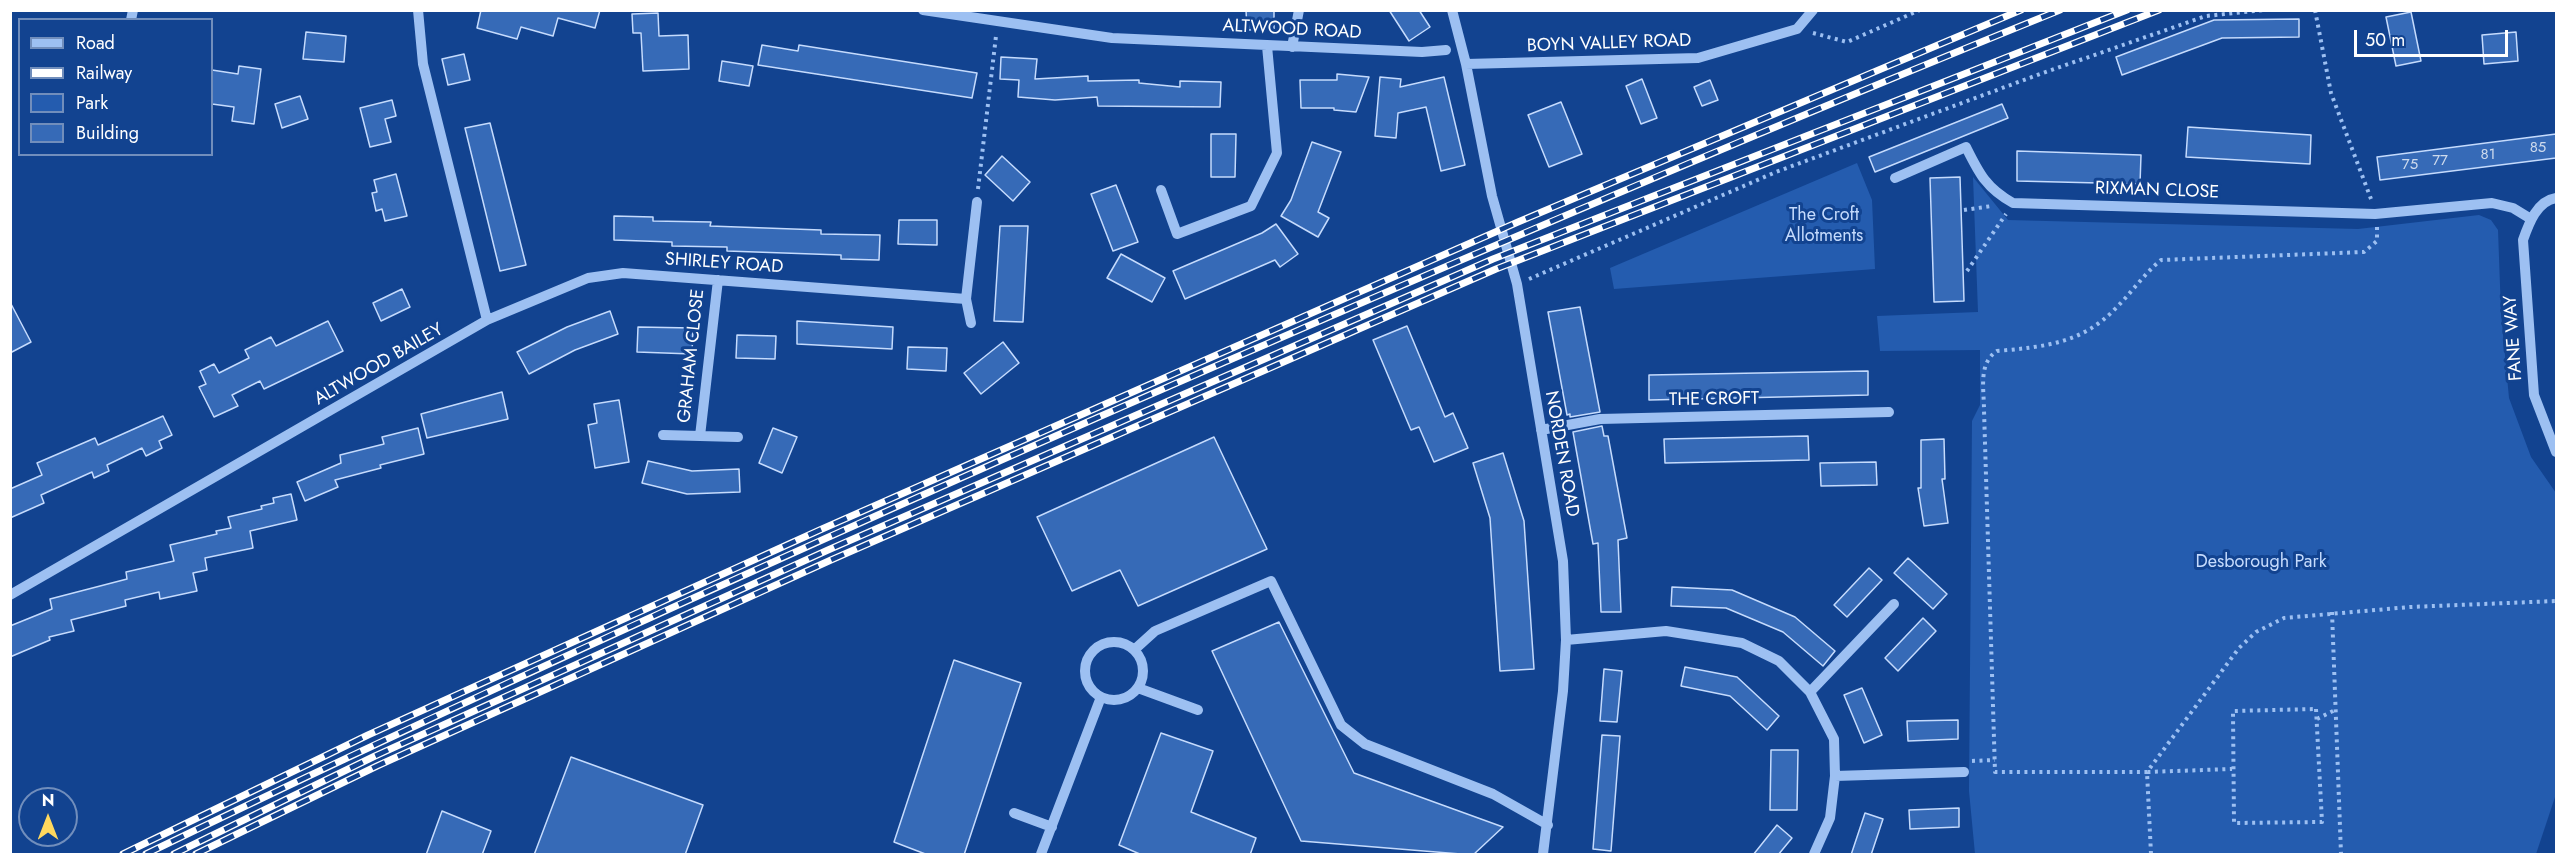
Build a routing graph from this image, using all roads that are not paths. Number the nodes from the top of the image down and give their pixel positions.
1 (418, 10) edge
2 (923, 10) edge
3 (1299, 10) edge
4 (1452, 10) edge
5 (1813, 10) edge
6 (1267, 46) junction
7 (1292, 47) junction
8 (1446, 50) dead end
9 (1466, 64) junction
10 (1895, 178) dead end
11 (1161, 190) dead end
12 (2556, 198) edge
13 (977, 202) road end
14 (2530, 219) junction
15 (718, 280) junction
16 (966, 299) junction
17 (487, 320) junction
18 (971, 323) dead end
19 (1889, 412) dead end
20 (1541, 430) junction
21 (663, 435) dead end
22 (700, 436) junction
23 (738, 437) dead end
24 (2556, 452) edge
25 (10, 596) edge
26 (1894, 604) dead end
27 (1566, 640) junction
28 (1134, 650) junction
29 (1138, 688) junction
30 (1810, 692) junction
31 (1101, 697) junction
32 (1198, 710) dead end
33 (1963, 767) road end
34 (1835, 776) junction
35 (1014, 813) dead end
36 (1548, 825) junction
37 (1052, 827) junction
38 (1041, 855) edge
39 (1543, 855) edge
40 (1814, 855) edge

1 - 17 street
2 - 6 street, ALTWOOD ROAD
3 - 7 street
4 - 9 street, NORDEN ROAD
5 - 9 street, BOYN VALLEY ROAD
6 - 7 street, ALTWOOD ROAD
6 - 11 street
7 - 8 street, ALTWOOD ROAD
9 - 20 street, NORDEN ROAD
10 - 14 street, RIXMAN CLOSE
12 - 14 street
13 - 16 street
14 - 24 street, FANE WAY
15 - 16 street, SHIRLEY ROAD
15 - 17 street, SHIRLEY ROAD
15 - 22 street, GRAHAM CLOSE
16 - 18 street
17 - 25 street, ALTWOOD BAILEY
19 - 20 street, THE CROFT
20 - 27 street, NORDEN ROAD
21 - 22 street, GRAHAM CLOSE
22 - 23 street, GRAHAM CLOSE
26 - 30 street
27 - 30 street
27 - 36 street, NORDEN ROAD
28 - 29 street
28 - 31 street
28 - 36 street
29 - 31 street
29 - 32 street
30 - 34 street
31 - 37 street
33 - 34 street
34 - 40 street
35 - 37 street
36 - 39 street, NORDEN ROAD
37 - 38 street

